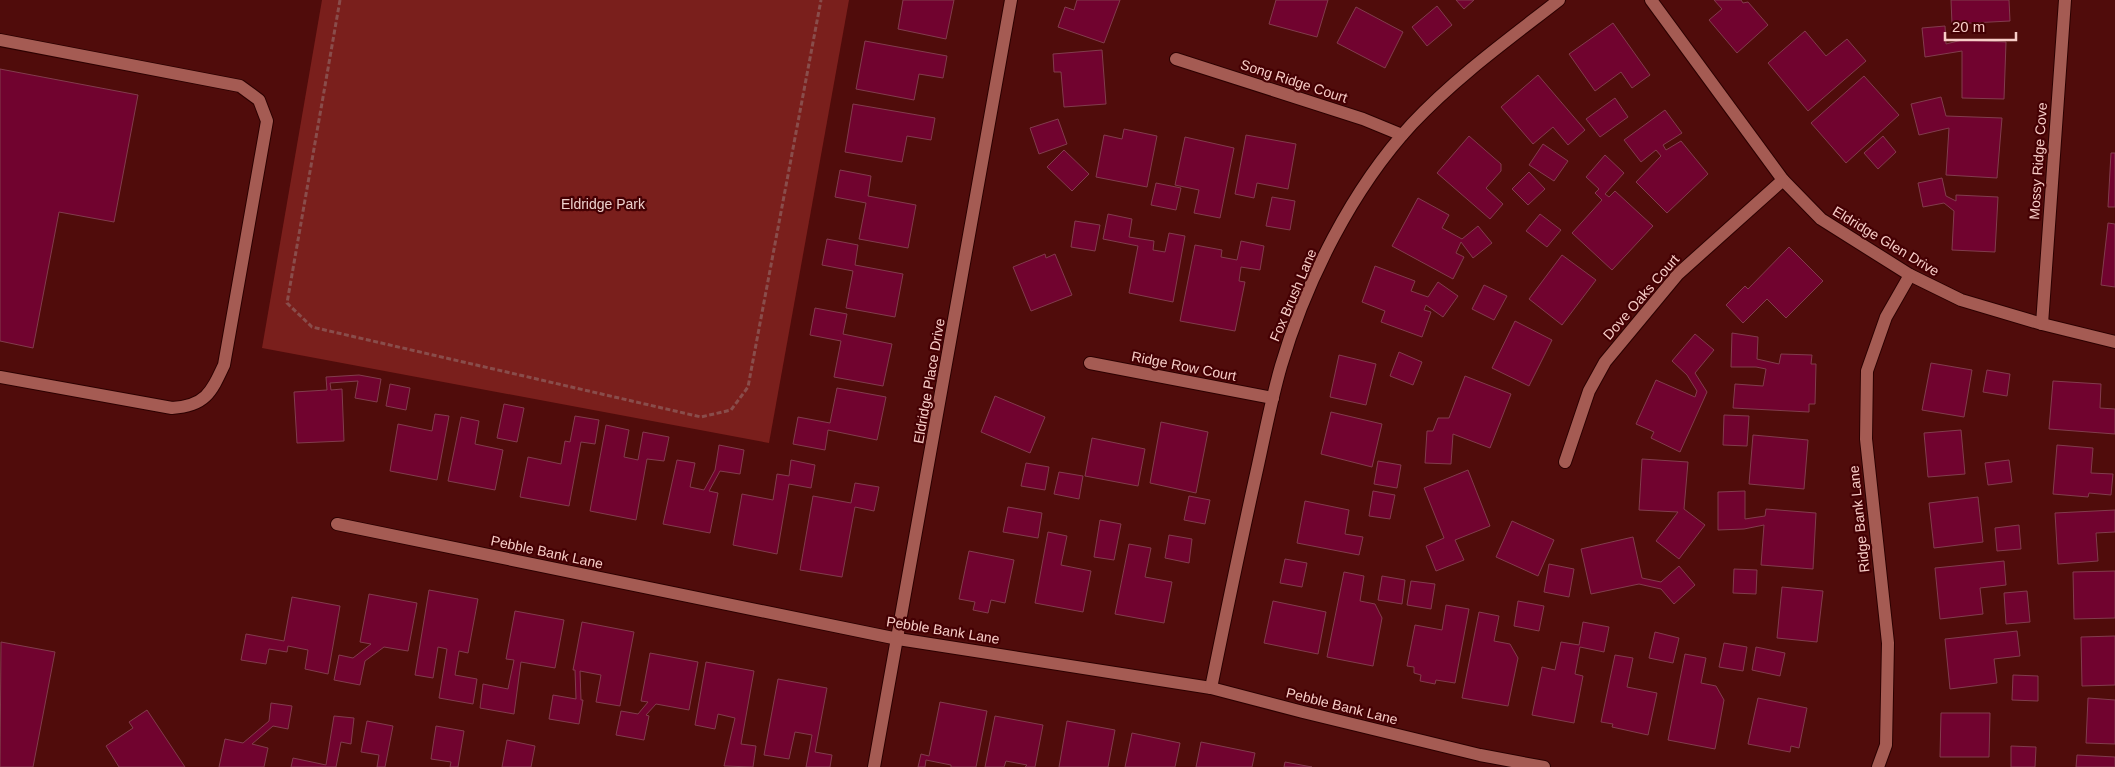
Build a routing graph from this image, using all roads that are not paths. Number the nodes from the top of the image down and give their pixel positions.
1 (1011, 0) edge
2 (1559, 0) edge
3 (1651, 0) edge
4 (2065, 0) edge
5 (0, 40) edge
6 (1176, 59) dead end
7 (1402, 135) junction
8 (1783, 180) junction
9 (1910, 275) junction
10 (2042, 324) junction
11 (2115, 342) edge
12 (1090, 363) dead end
13 (0, 377) edge
14 (1273, 398) junction
15 (1565, 462) dead end
16 (337, 524) dead end
17 (898, 639) junction
18 (1210, 688) junction
19 (874, 767) edge
20 (1544, 767) edge
21 (1878, 767) edge

1 - 17 street, Eldridge Place Drive
2 - 7 street, Fox Brush Lane
3 - 8 street, Eldridge Glen Drive
4 - 10 street, Mossy Ridge Cove
5 - 13 street
6 - 7 street, Song Ridge Court
7 - 14 street, Fox Brush Lane
8 - 9 street, Eldridge Glen Drive
8 - 15 street, Dove Oaks Court
9 - 10 street, Eldridge Glen Drive
9 - 21 street, Ridge Bank Lane
10 - 11 street, Eldridge Glen Drive
12 - 14 street, Ridge Row Court
14 - 18 street, Fox Brush Lane
16 - 17 street, Pebble Bank Lane
17 - 18 street, Pebble Bank Lane
17 - 19 street, Eldridge Place Drive
18 - 20 street, Pebble Bank Lane

